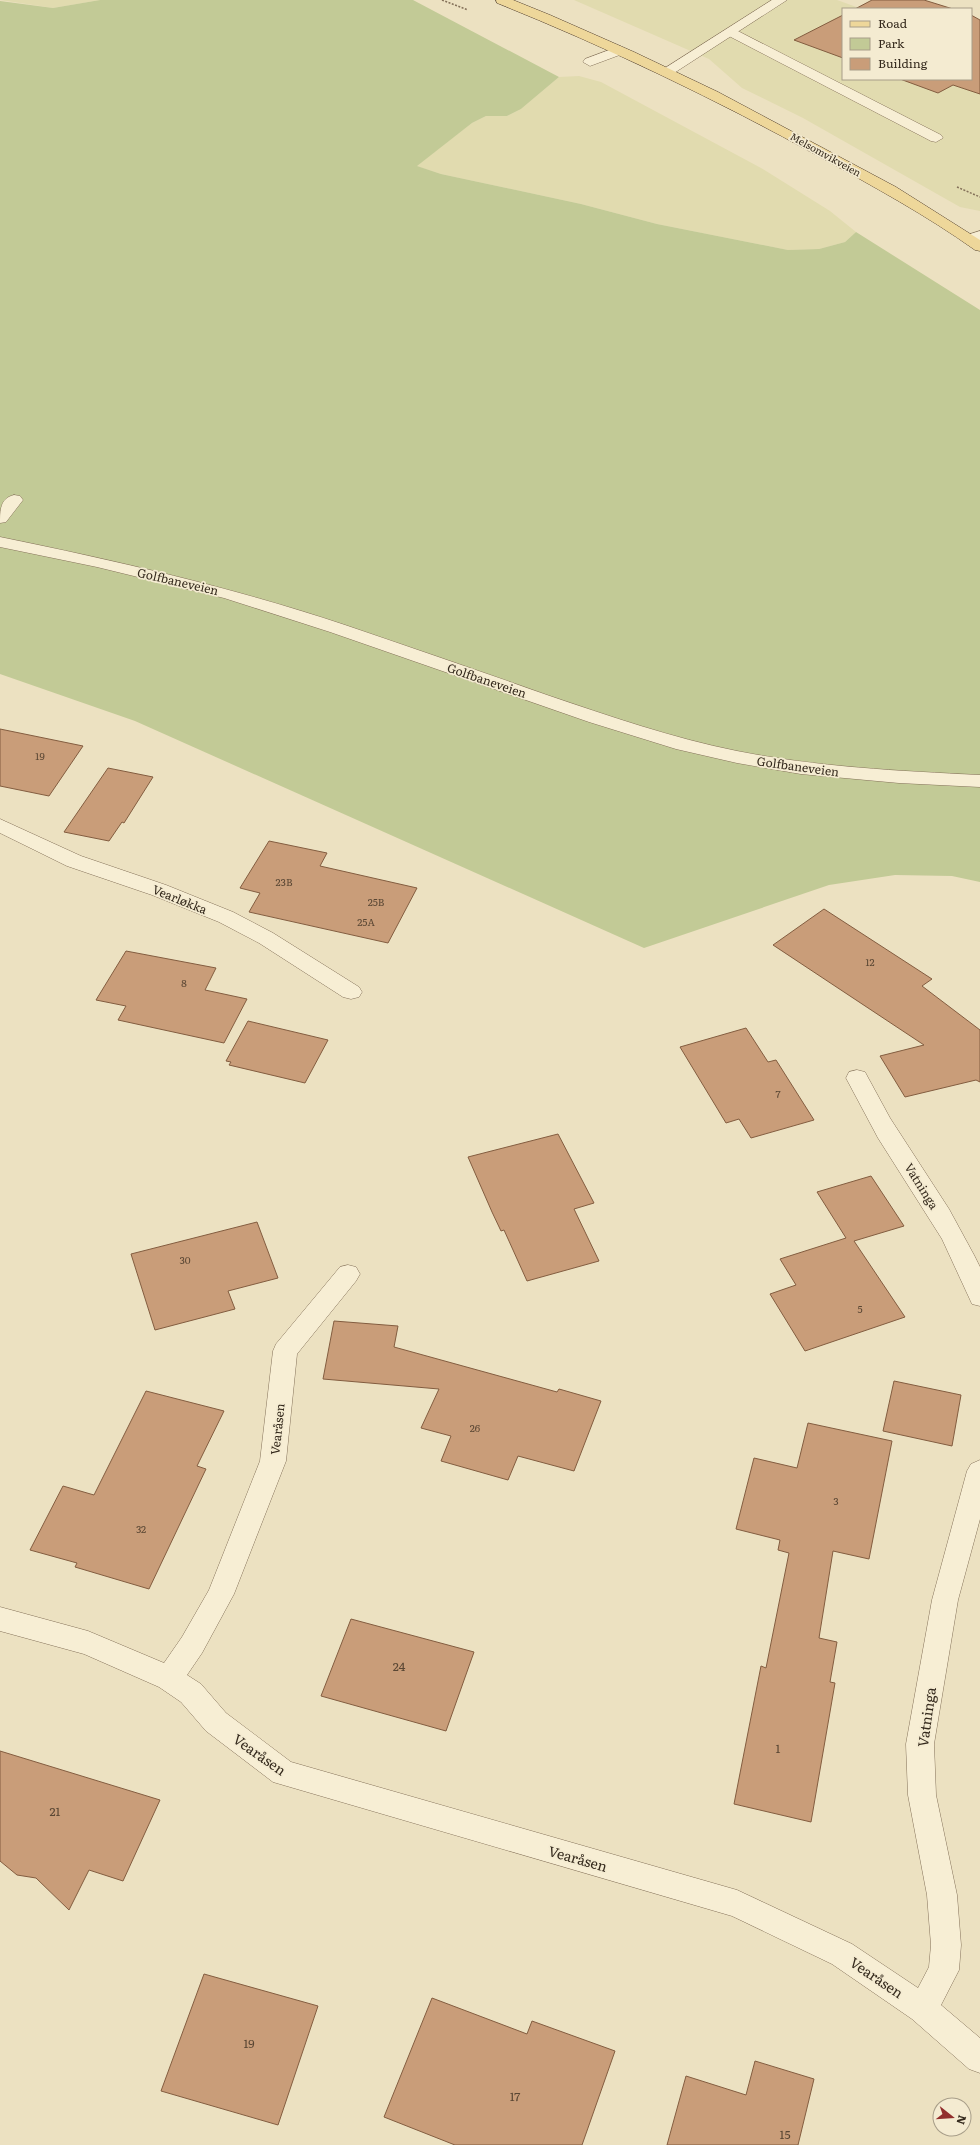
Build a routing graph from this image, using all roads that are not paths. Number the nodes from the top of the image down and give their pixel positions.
1 (502, 0) edge
2 (782, 0) edge
3 (732, 32) junction
4 (620, 50) junction
5 (590, 62) dead end
6 (666, 72) junction
7 (936, 138) dead end
8 (976, 240) edge
9 (14, 500) dead end
10 (0, 518) edge
11 (0, 542) edge
12 (980, 781) edge
13 (0, 825) edge
14 (351, 992) dead end
15 (857, 1078) dead end
16 (348, 1274) dead end
17 (980, 1297) edge
18 (980, 1471) edge
19 (0, 1619) edge
20 (169, 1678) junction
21 (923, 2008) junction
22 (980, 2058) edge

1 - 4 main road, Melsomvikveien
2 - 3 street
3 - 6 street
3 - 7 street
4 - 5 street
4 - 6 main road, Melsomvikveien
6 - 8 main road, Melsomvikveien
9 - 10 street
11 - 12 street, Golfbaneveien
13 - 14 street, Vearløkka
15 - 17 street, Vatninga
16 - 20 street, Vearåsen
18 - 21 street, Vatninga
19 - 20 street, Vearåsen
20 - 21 street, Vearåsen
21 - 22 street, Vearåsen

